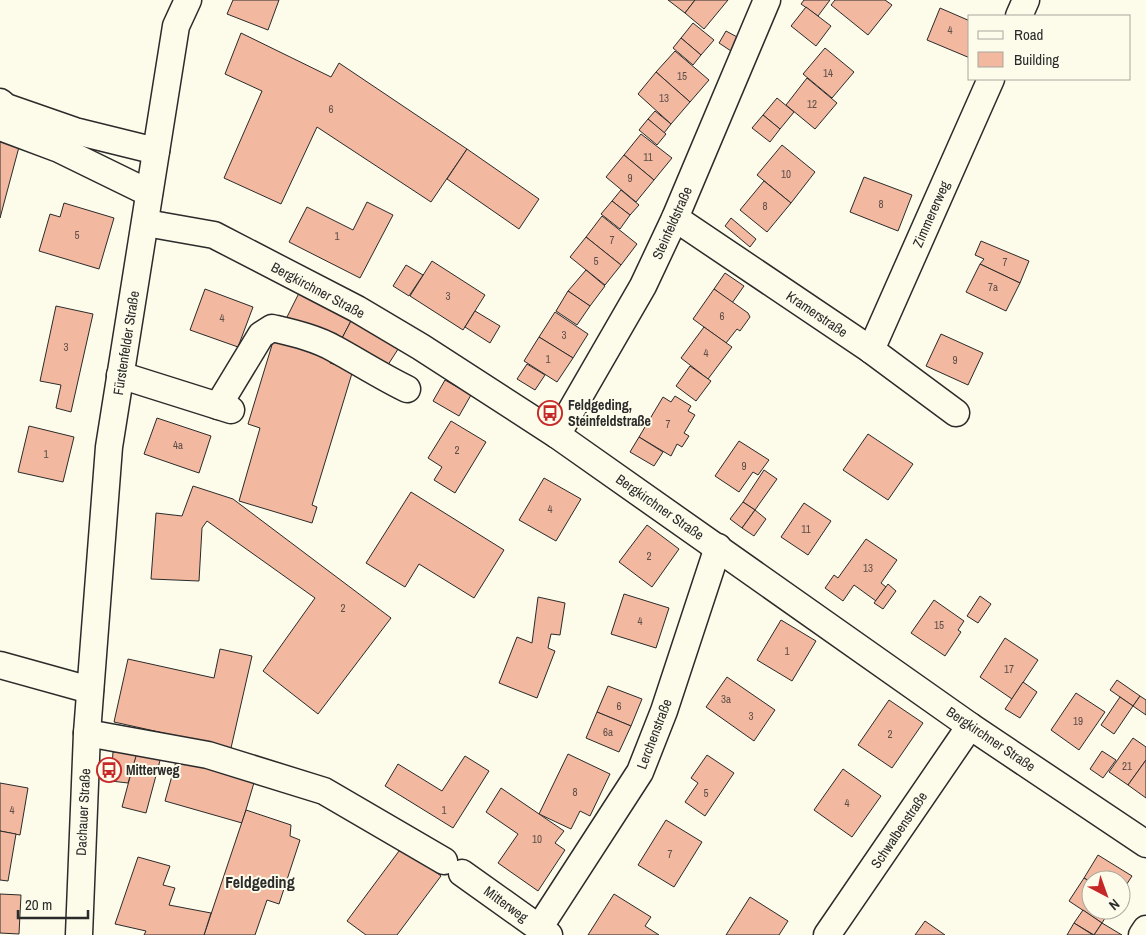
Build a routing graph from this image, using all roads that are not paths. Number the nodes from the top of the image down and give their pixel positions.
1 (188, 0) edge
2 (767, 0) edge
3 (1026, 0) edge
4 (1019, 15) edge
5 (991, 80) edge
6 (0, 102) edge
7 (0, 127) edge
8 (156, 150) junction
9 (149, 193) junction
10 (676, 218) junction
11 (146, 223) junction
12 (871, 350) junction
13 (120, 375) junction
14 (407, 389) dead end
15 (956, 413) dead end
16 (556, 434) junction
17 (718, 547) junction
18 (0, 665) edge
19 (90, 690) junction
20 (970, 726) junction
21 (87, 733) junction
22 (1146, 844) edge
23 (1146, 929) edge
24 (544, 931) edge
25 (78, 935) edge
26 (827, 935) edge
27 (1142, 935) edge

1 - 8 street, Fürstenfelder Straße
2 - 10 street, Steinfeldstraße
3 - 4 street
5 - 12 street, Zimmererweg
6 - 8 street
7 - 9 street
8 - 9 street, Fürstenfelder Straße
9 - 11 street, Fürstenfelder Straße
10 - 12 street, Kramerstraße
10 - 16 street, Steinfeldstraße
11 - 13 street, Fürstenfelder Straße
11 - 16 street, Bergkirchner Straße
12 - 15 street, Kramerstraße
13 - 14 street
13 - 19 street, Fürstenfelder Straße
16 - 17 street, Bergkirchner Straße
17 - 20 street, Bergkirchner Straße
17 - 24 street, Lerchenstraße
18 - 19 street
19 - 21 street, Dachauer Straße
20 - 22 street, Bergkirchner Straße
20 - 26 street, Schwalbenstraße
21 - 24 street, Mitterweg
21 - 25 street, Dachauer Straße
23 - 27 street

